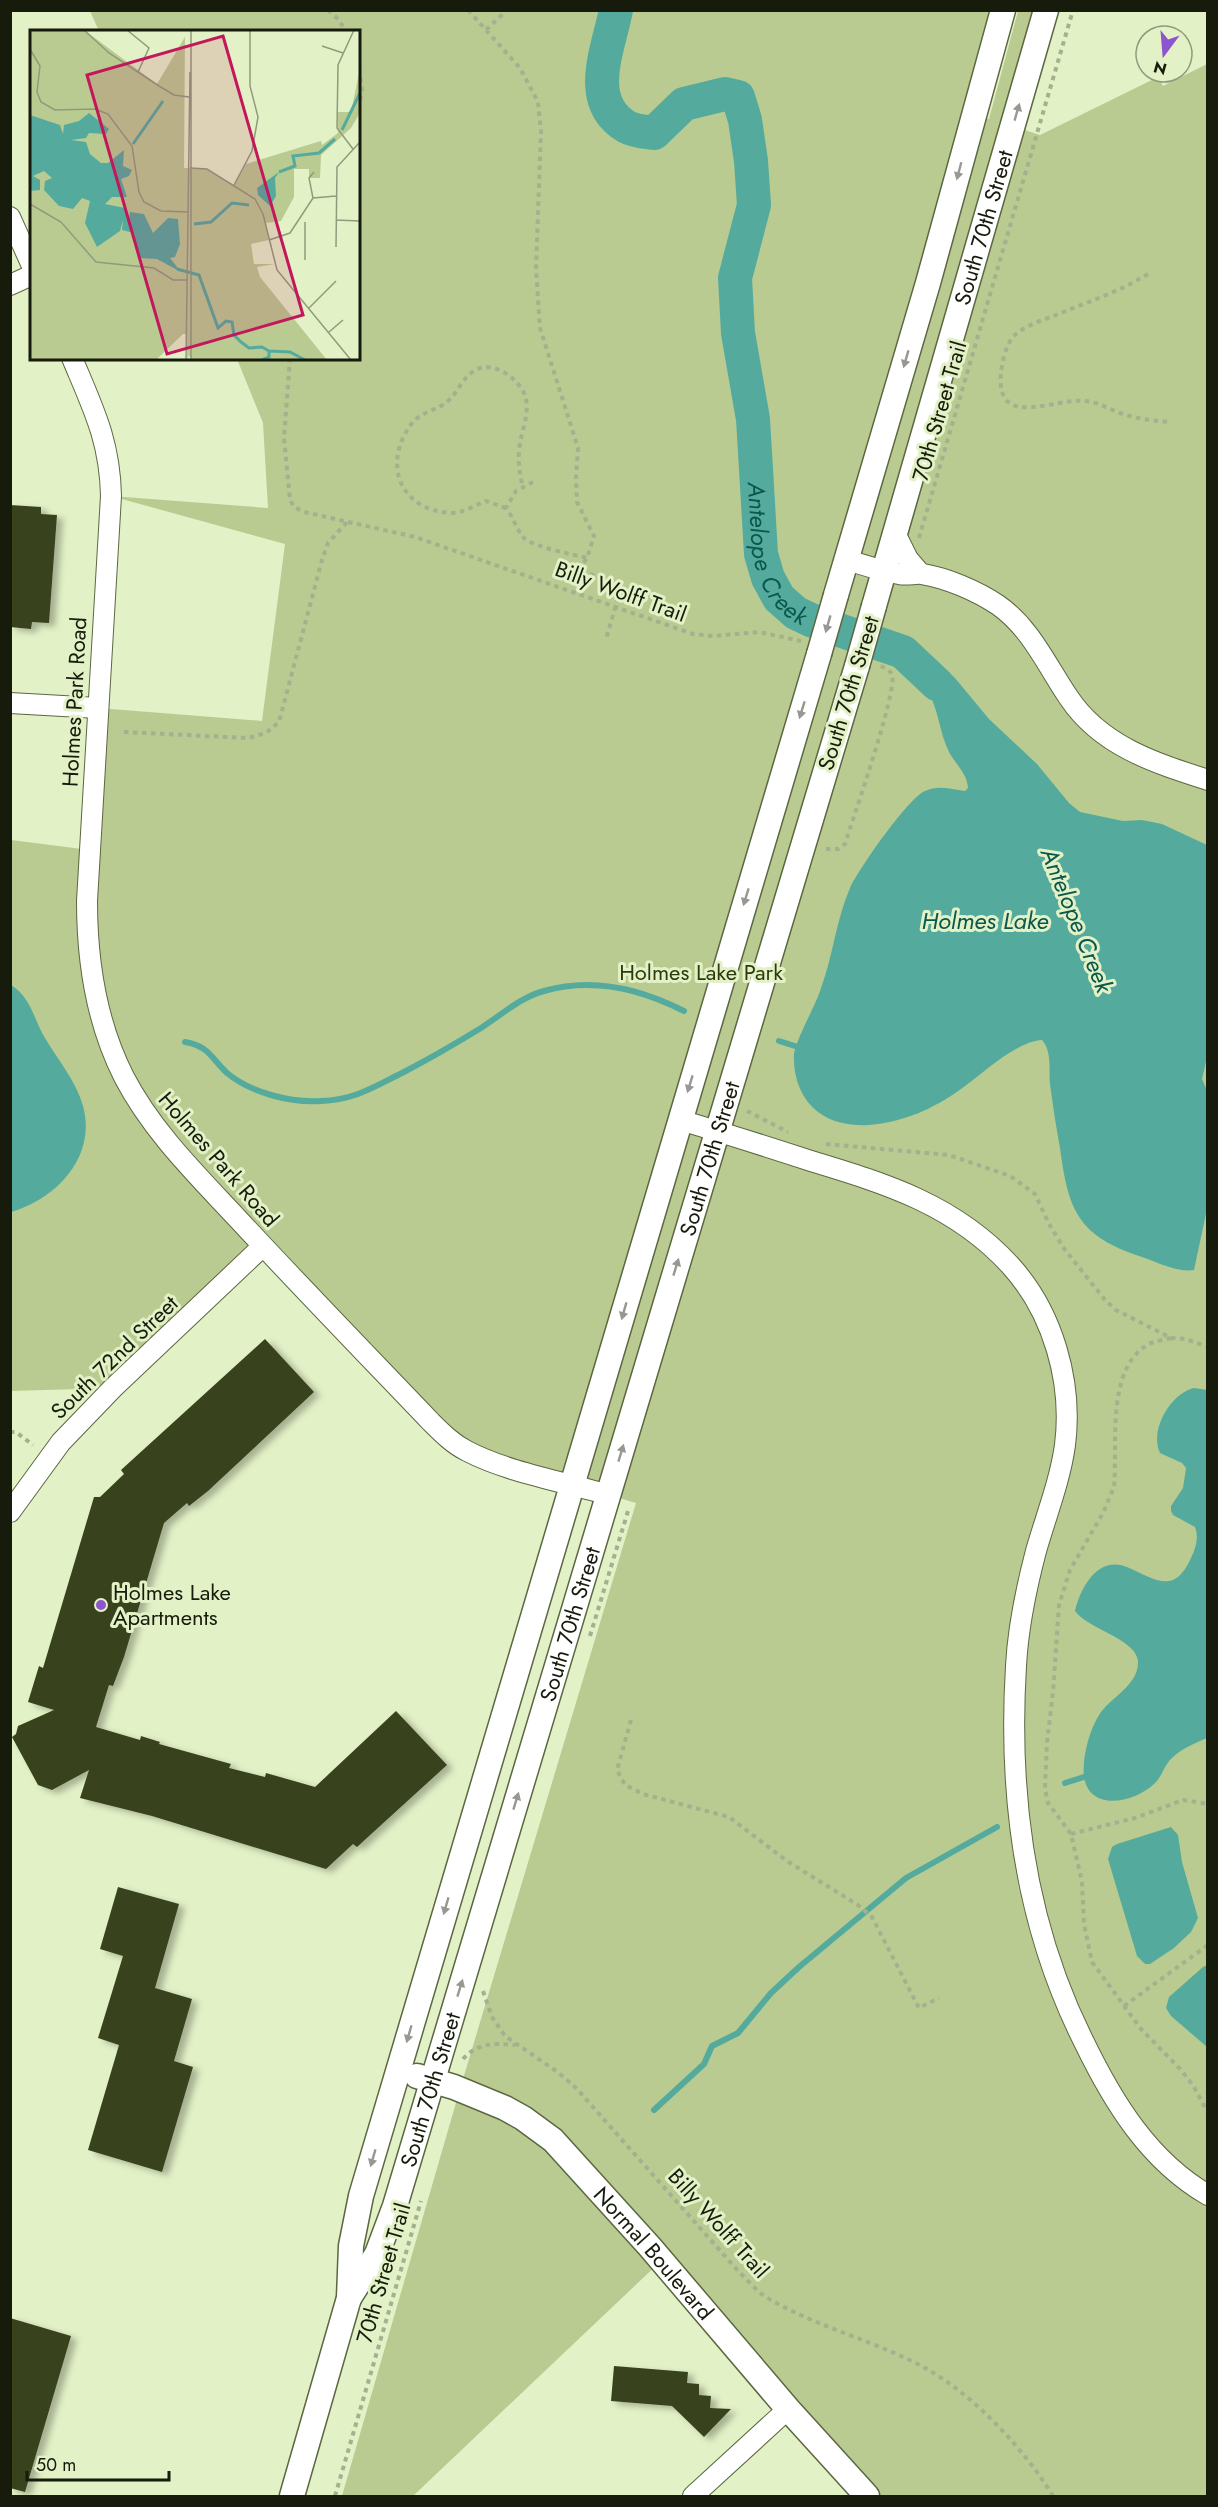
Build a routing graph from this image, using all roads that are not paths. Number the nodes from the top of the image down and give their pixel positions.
1 (1003, 10) edge
2 (1046, 10) edge
3 (10, 217) edge
4 (30, 262) edge
5 (30, 276) edge
6 (10, 285) edge
7 (73, 360) edge
8 (895, 533) junction
9 (847, 560) junction
10 (914, 566) junction
11 (884, 571) junction
12 (10, 703) edge
13 (98, 708) junction
14 (1208, 780) edge
15 (680, 1120) junction
16 (717, 1131) junction
17 (263, 1246) junction
18 (573, 1484) junction
19 (609, 1495) junction
20 (10, 1512) edge
21 (398, 2071) junction
22 (443, 2084) junction
23 (1208, 2195) edge
24 (349, 2298) junction
25 (788, 2409) junction
26 (292, 2496) edge
27 (693, 2496) edge
28 (867, 2496) edge

1 -> 9 main road, South 70th Street
8 -> 2 main road, South 70th Street
3 - 4 street
5 - 6 street
7 - 13 street, Holmes Park Road
8 - 10 street
8 - 11 main road, South 70th Street
9 - 11 street
9 -> 15 main road, South 70th Street, bridge
10 - 11 street
10 - 14 street
11 - 16 main road, South 70th Street, bridge
12 - 13 street
13 - 17 street, Holmes Park Road
15 - 16 street
15 -> 18 main road, South 70th Street
19 -> 16 main road, South 70th Street
16 - 23 street
17 - 18 street, Holmes Park Road
17 - 20 street, South 72nd Street
18 - 19 street, Holmes Park Road
18 -> 21 main road, South 70th Street
22 -> 19 main road, South 70th Street
21 - 22 main road, Normal Boulevard
21 -> 24 main road, South 70th Street
22 - 24 main road, South 70th Street
22 - 25 main road, Normal Boulevard
24 - 26 main road, South 70th Street
25 - 27 street
25 - 28 main road, Normal Boulevard

